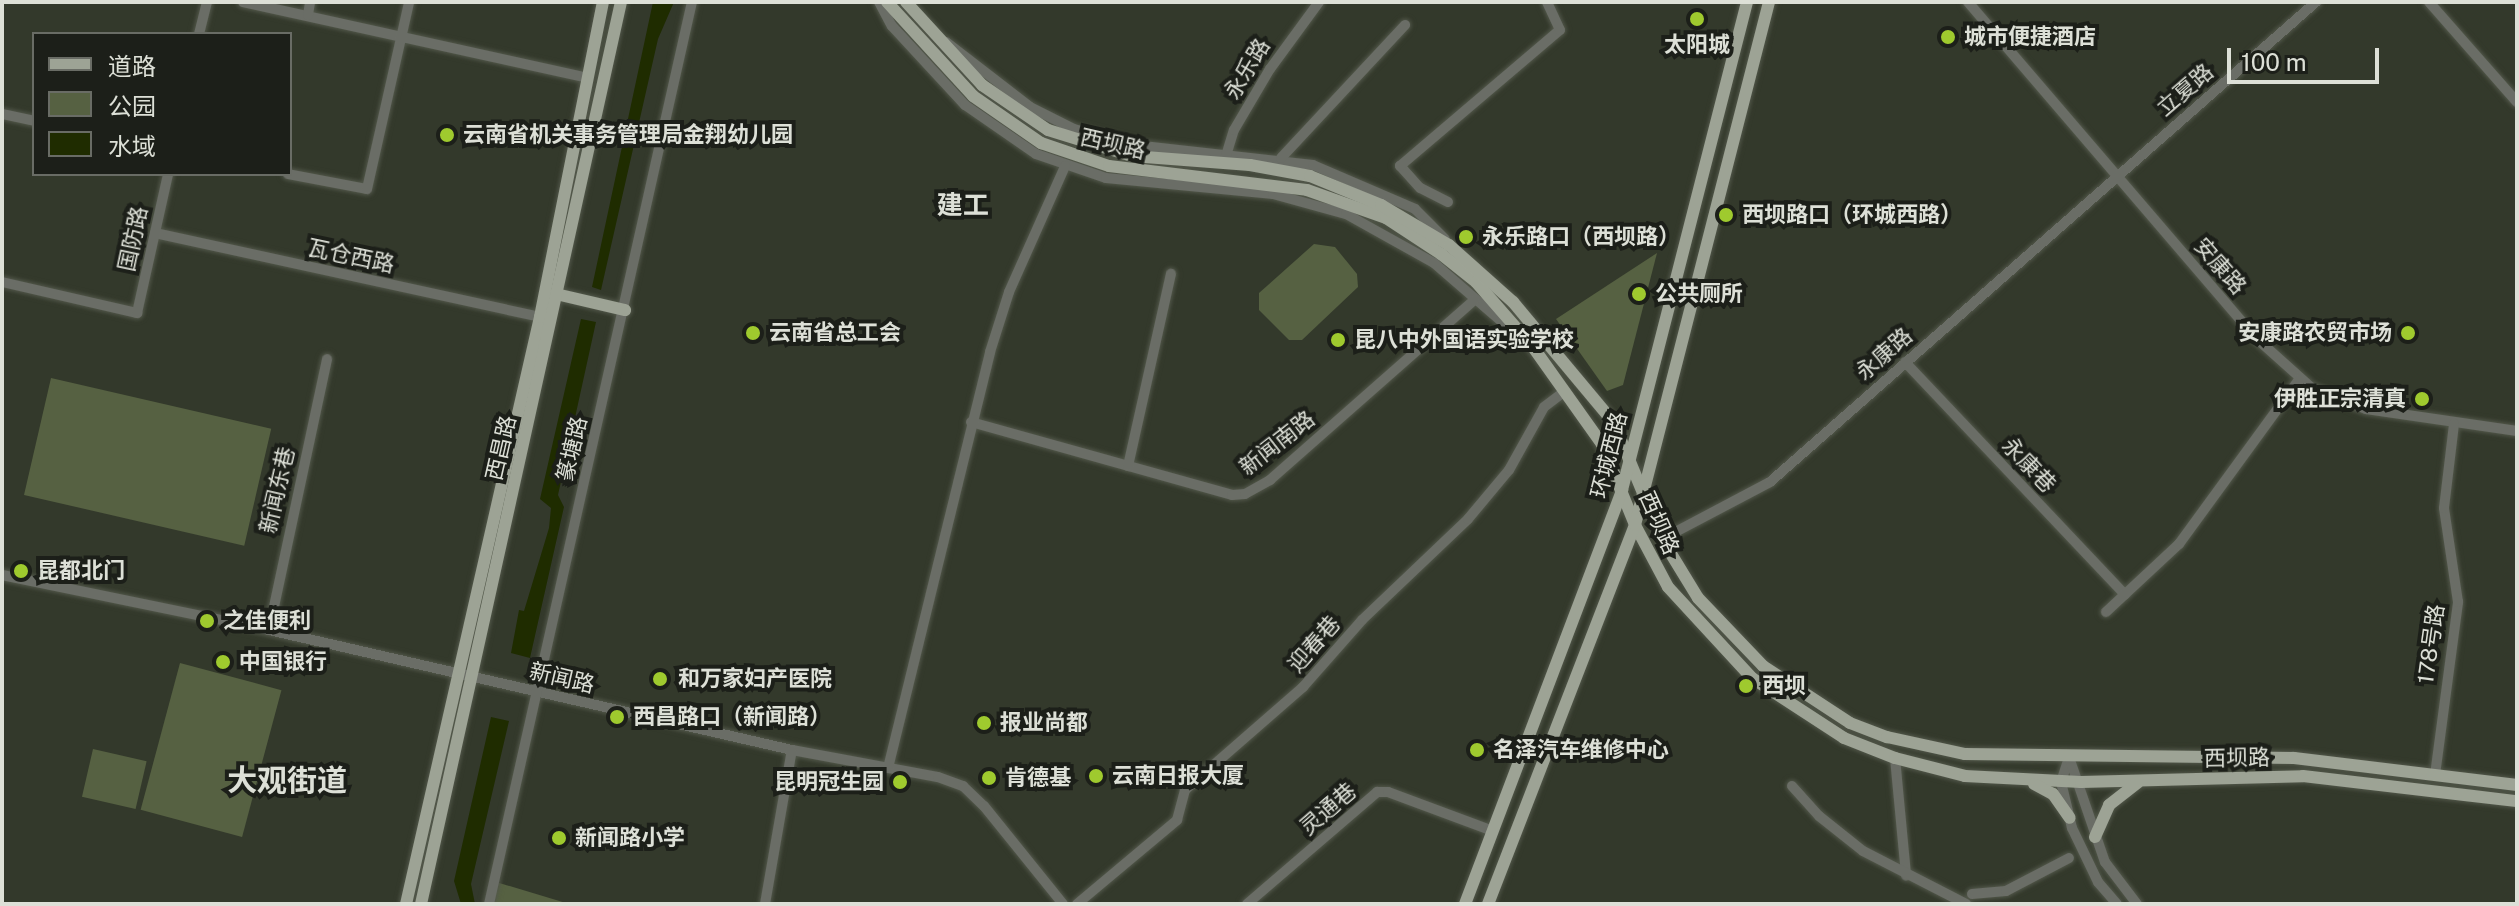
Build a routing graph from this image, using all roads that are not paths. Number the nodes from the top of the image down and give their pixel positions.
1 (207, 2) edge
2 (243, 2) edge
3 (310, 2) edge
4 (409, 2) edge
5 (603, 2) edge
6 (621, 2) edge
7 (692, 2) edge
8 (879, 2) edge
9 (887, 2) edge
10 (906, 2) edge
11 (1319, 2) edge
12 (1547, 2) edge
13 (1747, 2) edge
14 (1769, 2) edge
15 (1968, 2) edge
16 (2316, 2) edge
17 (2429, 2) edge
18 (308, 15) junction
19 (1405, 25) dead end
20 (200, 32) edge
21 (402, 39) junction
22 (588, 78) junction
23 (2517, 102) edge
24 (2, 114) edge
25 (32, 121) edge
26 (1281, 158) junction
27 (1224, 159) junction
28 (1065, 166) junction
29 (292, 175) edge
30 (168, 176) edge
31 (2116, 176) junction
32 (1448, 202) dead end
33 (155, 233) junction
34 (1461, 255) junction
35 (1171, 274) dead end
36 (2, 282) edge
37 (556, 294) junction
38 (1475, 299) junction
39 (625, 310) junction
40 (540, 317) junction
41 (1533, 347) junction
42 (327, 359) dead end
43 (1905, 362) junction
44 (2300, 378) junction
45 (1565, 391) junction
46 (971, 422) junction
47 (2454, 424) junction
48 (2517, 431) edge
49 (1630, 456) junction
50 (1128, 466) junction
51 (1644, 489) junction
52 (1622, 490) junction
53 (1635, 525) junction
54 (1662, 539) junction
55 (2, 575) edge
56 (2125, 595) junction
57 (2106, 612) dead end
58 (269, 630) junction
59 (463, 676) junction
60 (536, 692) junction
61 (792, 750) junction
62 (2069, 757) junction
63 (1895, 758) junction
64 (888, 768) junction
65 (2435, 775) junction
66 (2019, 780) junction
67 (2143, 780) junction
68 (2061, 782) junction
69 (2081, 782) junction
70 (2517, 785) edge
71 (1792, 786) dead end
72 (2517, 801) edge
73 (2070, 818) junction
74 (1493, 831) junction
75 (2095, 837) junction
76 (2069, 858) dead end
77 (1906, 875) junction
78 (1972, 894) dead end
79 (406, 904) edge
80 (421, 904) edge
81 (489, 904) edge
82 (765, 904) edge
83 (1063, 904) edge
84 (1077, 904) edge
85 (1247, 904) edge
86 (1465, 904) edge
87 (1488, 904) edge
88 (1966, 904) edge
89 (2117, 904) edge
90 (2137, 904) edge

1 - 20 street
2 - 18 street
3 - 18 street
4 - 21 street
5 - 22 main road, 西昌路
6 - 37 main road, 西昌路
7 - 39 street, 篆塘路
8 - 28 street
9 - 41 main road, 西坝路
10 - 27 main road, 西坝路
11 - 27 street, 永乐路
12 - 32 street
13 - 49 main road, 环城西路
14 - 51 main road, 环城西路
15 - 31 street, 安康路
16 - 31 street, 立夏路
17 - 23 street
18 - 21 street
19 - 26 street
21 - 22 street
21 - 29 street
22 - 40 main road, 西昌路
24 - 25 street
26 - 27 street
26 - 34 street
27 - 34 main road, 西坝路
28 - 38 street
28 - 46 street
30 - 33 street, 国防路
31 - 43 street, 永康路
31 - 44 street, 安康路
33 - 36 street, 国防路
33 - 40 street, 瓦仓西路
34 - 49 main road, 西坝路
35 - 50 street
37 - 39 main road
37 - 59 main road, 西昌路
38 - 41 street
38 - 50 street, 新闻南路
39 - 60 street, 篆塘路
40 - 59 main road, 西昌路
41 - 45 main road, 西坝路
42 - 58 street, 新闻东巷
43 - 54 street, 永康路
43 - 56 street, 永康巷
44 - 47 street, 安康路
44 - 56 street
45 - 52 main road, 西坝路
45 - 84 street, 迎春巷
46 - 50 street, 新闻南路
46 - 64 street
47 - 48 street, 安康路
47 - 65 street, 178号路
49 - 51 main road, 西坝路
49 - 52 main road, 环城西路
51 - 53 main road, 环城西路
51 - 54 main road, 西坝路
52 - 53 main road, 西坝路
52 - 74 main road, 环城西路
53 - 63 main road, 西坝路
53 - 87 main road, 环城西路
54 - 62 main road, 西坝路
55 - 58 street, 新闻路
56 - 57 street
58 - 59 street, 新闻路
59 - 60 street, 新闻路
59 - 79 main road, 西昌路
59 - 80 main road, 西昌路
60 - 61 street, 新闻路
60 - 81 street, 篆塘路
61 - 64 street, 新闻路
61 - 82 street
62 - 65 main road, 西坝路
62 - 68 street
62 - 69 street
63 - 66 main road, 西坝路
63 - 77 street
64 - 83 street, 新闻路
65 - 70 main road, 西坝路
66 - 68 main road, 西坝路
66 - 73 main road
67 - 69 main road, 西坝路
67 - 72 main road, 西坝路
67 - 75 main road
68 - 69 main road, 西坝路
68 - 73 street
69 - 75 street
71 - 77 street
73 - 89 street
74 - 85 street, 灵通巷
74 - 86 main road, 环城西路
75 - 90 street
76 - 78 street
77 - 88 street

